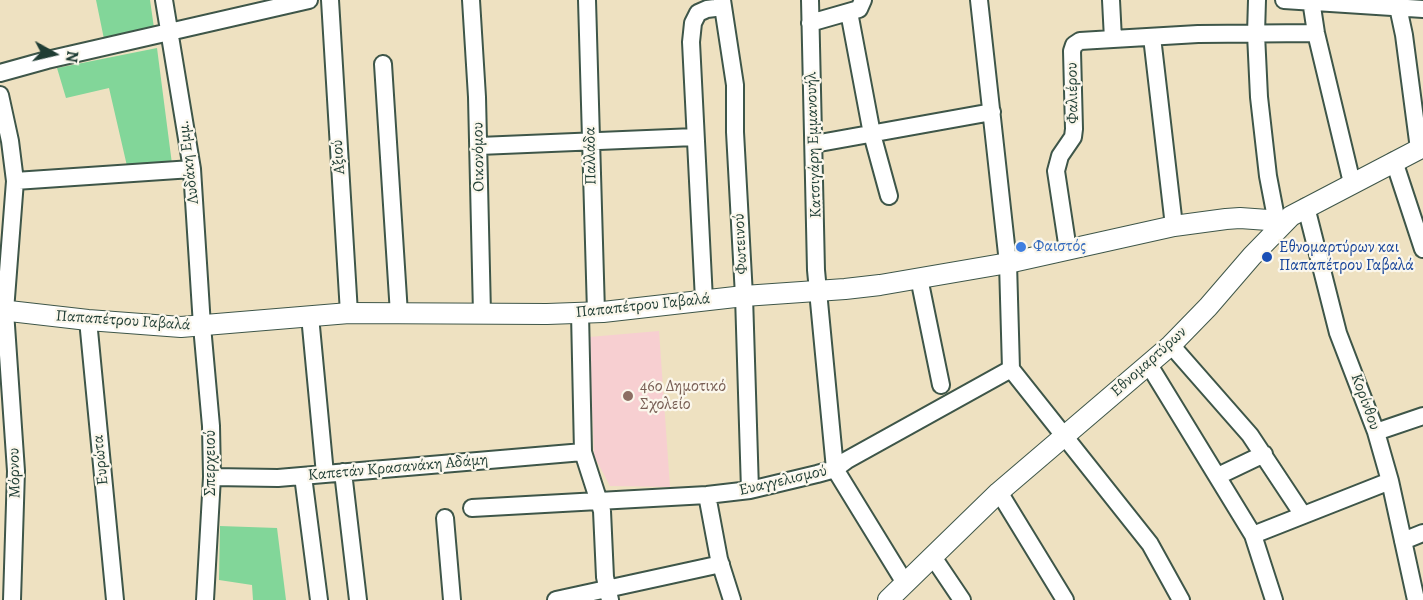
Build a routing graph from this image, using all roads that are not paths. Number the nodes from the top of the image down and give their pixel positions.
1 (164, 0) edge
2 (309, 0) edge
3 (330, 0) edge
4 (471, 0) edge
5 (586, 0) edge
6 (810, 0) edge
7 (863, 0) edge
8 (979, 0) edge
9 (1111, 0) edge
10 (1257, 0) edge
11 (1284, 0) edge
12 (1311, 1) edge
13 (723, 3) edge
14 (1398, 7) junction
15 (1423, 9) edge
16 (849, 12) junction
17 (810, 22) junction
18 (170, 33) junction
19 (1256, 33) junction
20 (1316, 33) junction
21 (1152, 37) junction
22 (1113, 39) junction
23 (383, 64) dead end
24 (0, 73) edge
25 (0, 96) edge
26 (992, 112) junction
27 (872, 134) junction
28 (695, 138) junction
29 (591, 142) junction
30 (814, 144) junction
31 (479, 146) junction
32 (1421, 148) edge
33 (1394, 161) junction
34 (192, 169) junction
35 (15, 181) junction
36 (1352, 183) junction
37 (889, 196) dead end
38 (1306, 207) junction
39 (1174, 226) junction
40 (1278, 228) junction
41 (1423, 249) edge
42 (1068, 250) junction
43 (1008, 263) junction
44 (919, 278) junction
45 (817, 291) junction
46 (744, 296) junction
47 (704, 300) junction
48 (3, 310) edge
49 (349, 313) junction
50 (588, 313) junction
51 (399, 314) junction
52 (482, 314) junction
53 (310, 316) junction
54 (88, 320) junction
55 (202, 326) junction
56 (1171, 345) junction
57 (1149, 365) junction
58 (1011, 369) junction
59 (941, 385) dead end
60 (1423, 416) edge
61 (1376, 432) junction
62 (1064, 434) junction
63 (583, 452) junction
64 (1264, 454) junction
65 (835, 469) junction
66 (343, 472) junction
67 (325, 474) junction
68 (303, 476) junction
69 (1218, 476) junction
70 (212, 477) junction
71 (1390, 481) junction
72 (750, 490) junction
73 (999, 492) junction
74 (706, 495) junction
75 (600, 502) junction
76 (472, 508) dead end
77 (1303, 515) junction
78 (445, 518) dead end
79 (1423, 533) edge
80 (1253, 535) junction
81 (1403, 541) junction
82 (933, 556) junction
83 (721, 564) junction
84 (905, 583) junction
85 (609, 594) edge
86 (12, 600) edge
87 (115, 600) edge
88 (205, 600) edge
89 (319, 600) edge
90 (358, 600) edge
91 (452, 600) edge
92 (556, 600) edge
93 (732, 600) edge
94 (888, 600) edge
95 (962, 600) edge
96 (1065, 600) edge
97 (1180, 600) edge
98 (1274, 600) edge
99 (1416, 600) edge

1 - 18 street, Λυδάκη Εμμ.
2 - 18 street
3 - 49 street, Αξιού
4 - 31 street, Οικονόμου
5 - 29 street, Παλλάδα
6 - 17 street, Κατσιγάρη Εμμανουήλ
7 - 16 street
8 - 26 street
9 - 22 street
10 - 19 street
11 - 12 street
12 - 14 street
12 - 20 street
13 - 28 street
13 - 46 street, Φωτεινού
14 - 15 street
14 - 32 street
16 - 17 street
16 - 27 street
17 - 30 street, Κατσιγάρη Εμμανουήλ
18 - 24 street
18 - 34 street, Λυδάκη Εμμ.
19 - 20 street, Φαλιέρου
19 - 21 street, Φαλιέρου
19 - 40 street
20 - 36 street
21 - 22 street, Φαλιέρου
21 - 39 street
22 - 42 street, Φαλιέρου
23 - 51 street
25 - 35 street, Μόρνου
26 - 27 street
26 - 43 street
27 - 30 street
27 - 37 street
28 - 29 street
28 - 47 street
29 - 31 street
29 - 50 street, Παλλάδα
30 - 45 street, Κατσιγάρη Εμμανουήλ
31 - 52 street, Οικονόμου
32 - 33 street, Εθνομαρτύρων
33 - 36 street, Εθνομαρτύρων
33 - 41 street
34 - 35 street
34 - 55 street, Λυδάκη Εμμ.
35 - 48 street, Μόρνου
36 - 38 street, Εθνομαρτύρων
38 - 40 street, Εθνομαρτύρων
38 - 61 street, Κορίνθου
39 - 40 street, Παπαπέτρου Γαβαλά
39 - 42 street, Παπαπέτρου Γαβαλά
40 - 56 street, Εθνομαρτύρων
42 - 43 street, Παπαπέτρου Γαβαλά
43 - 44 street, Παπαπέτρου Γαβαλά
43 - 58 street
44 - 45 street, Παπαπέτρου Γαβαλά
44 - 59 street
45 - 46 street, Παπαπέτρου Γαβαλά
45 - 65 street, Κατσιγάρη Εμμανουήλ
46 - 47 street, Παπαπέτρου Γαβαλά
46 - 72 street, Φωτεινού
47 - 50 street, Παπαπέτρου Γαβαλά
48 - 54 street, Παπαπέτρου Γαβαλά
48 - 86 street, Μόρνου
49 - 51 street, Παπαπέτρου Γαβαλά
49 - 53 street, Παπαπέτρου Γαβαλά
50 - 52 street, Παπαπέτρου Γαβαλά
50 - 63 street
51 - 52 street, Παπαπέτρου Γαβαλά
53 - 55 street, Παπαπέτρου Γαβαλά
53 - 67 street
54 - 55 street, Παπαπέτρου Γαβαλά
54 - 87 street, Ευρώτα
55 - 70 street, Σπερχειού
56 - 57 street, Εθνομαρτύρων
56 - 64 street
57 - 62 street, Εθνομαρτύρων
57 - 69 street
58 - 62 street
58 - 65 street, Ευαγγελισμού
60 - 61 street
61 - 71 street, Κορίνθου
62 - 73 street, Εθνομαρτύρων
62 - 97 street
63 - 66 street, Καπετάν Κρασανάκη Αδάμη
63 - 75 street
64 - 69 street
64 - 77 street
65 - 72 street, Ευαγγελισμού
65 - 84 street
66 - 67 street, Καπετάν Κρασανάκη Αδάμη
66 - 90 street
67 - 68 street, Καπετάν Κρασανάκη Αδάμη
68 - 70 street, Καπετάν Κρασανάκη Αδάμη
68 - 89 street
69 - 80 street
70 - 88 street, Σπερχειού
71 - 77 street
71 - 81 street, Κορίνθου
72 - 74 street, Ευαγγελισμού
73 - 82 street, Εθνομαρτύρων
73 - 96 street
74 - 75 street, Ευαγγελισμού
74 - 83 street
75 - 76 street, Ευαγγελισμού
75 - 85 street
77 - 80 street
78 - 91 street
79 - 81 street
80 - 98 street
81 - 99 street, Κορίνθου
82 - 84 street, Εθνομαρτύρων
82 - 95 street
83 - 85 street
83 - 93 street
84 - 94 street, Εθνομαρτύρων
85 - 92 street

